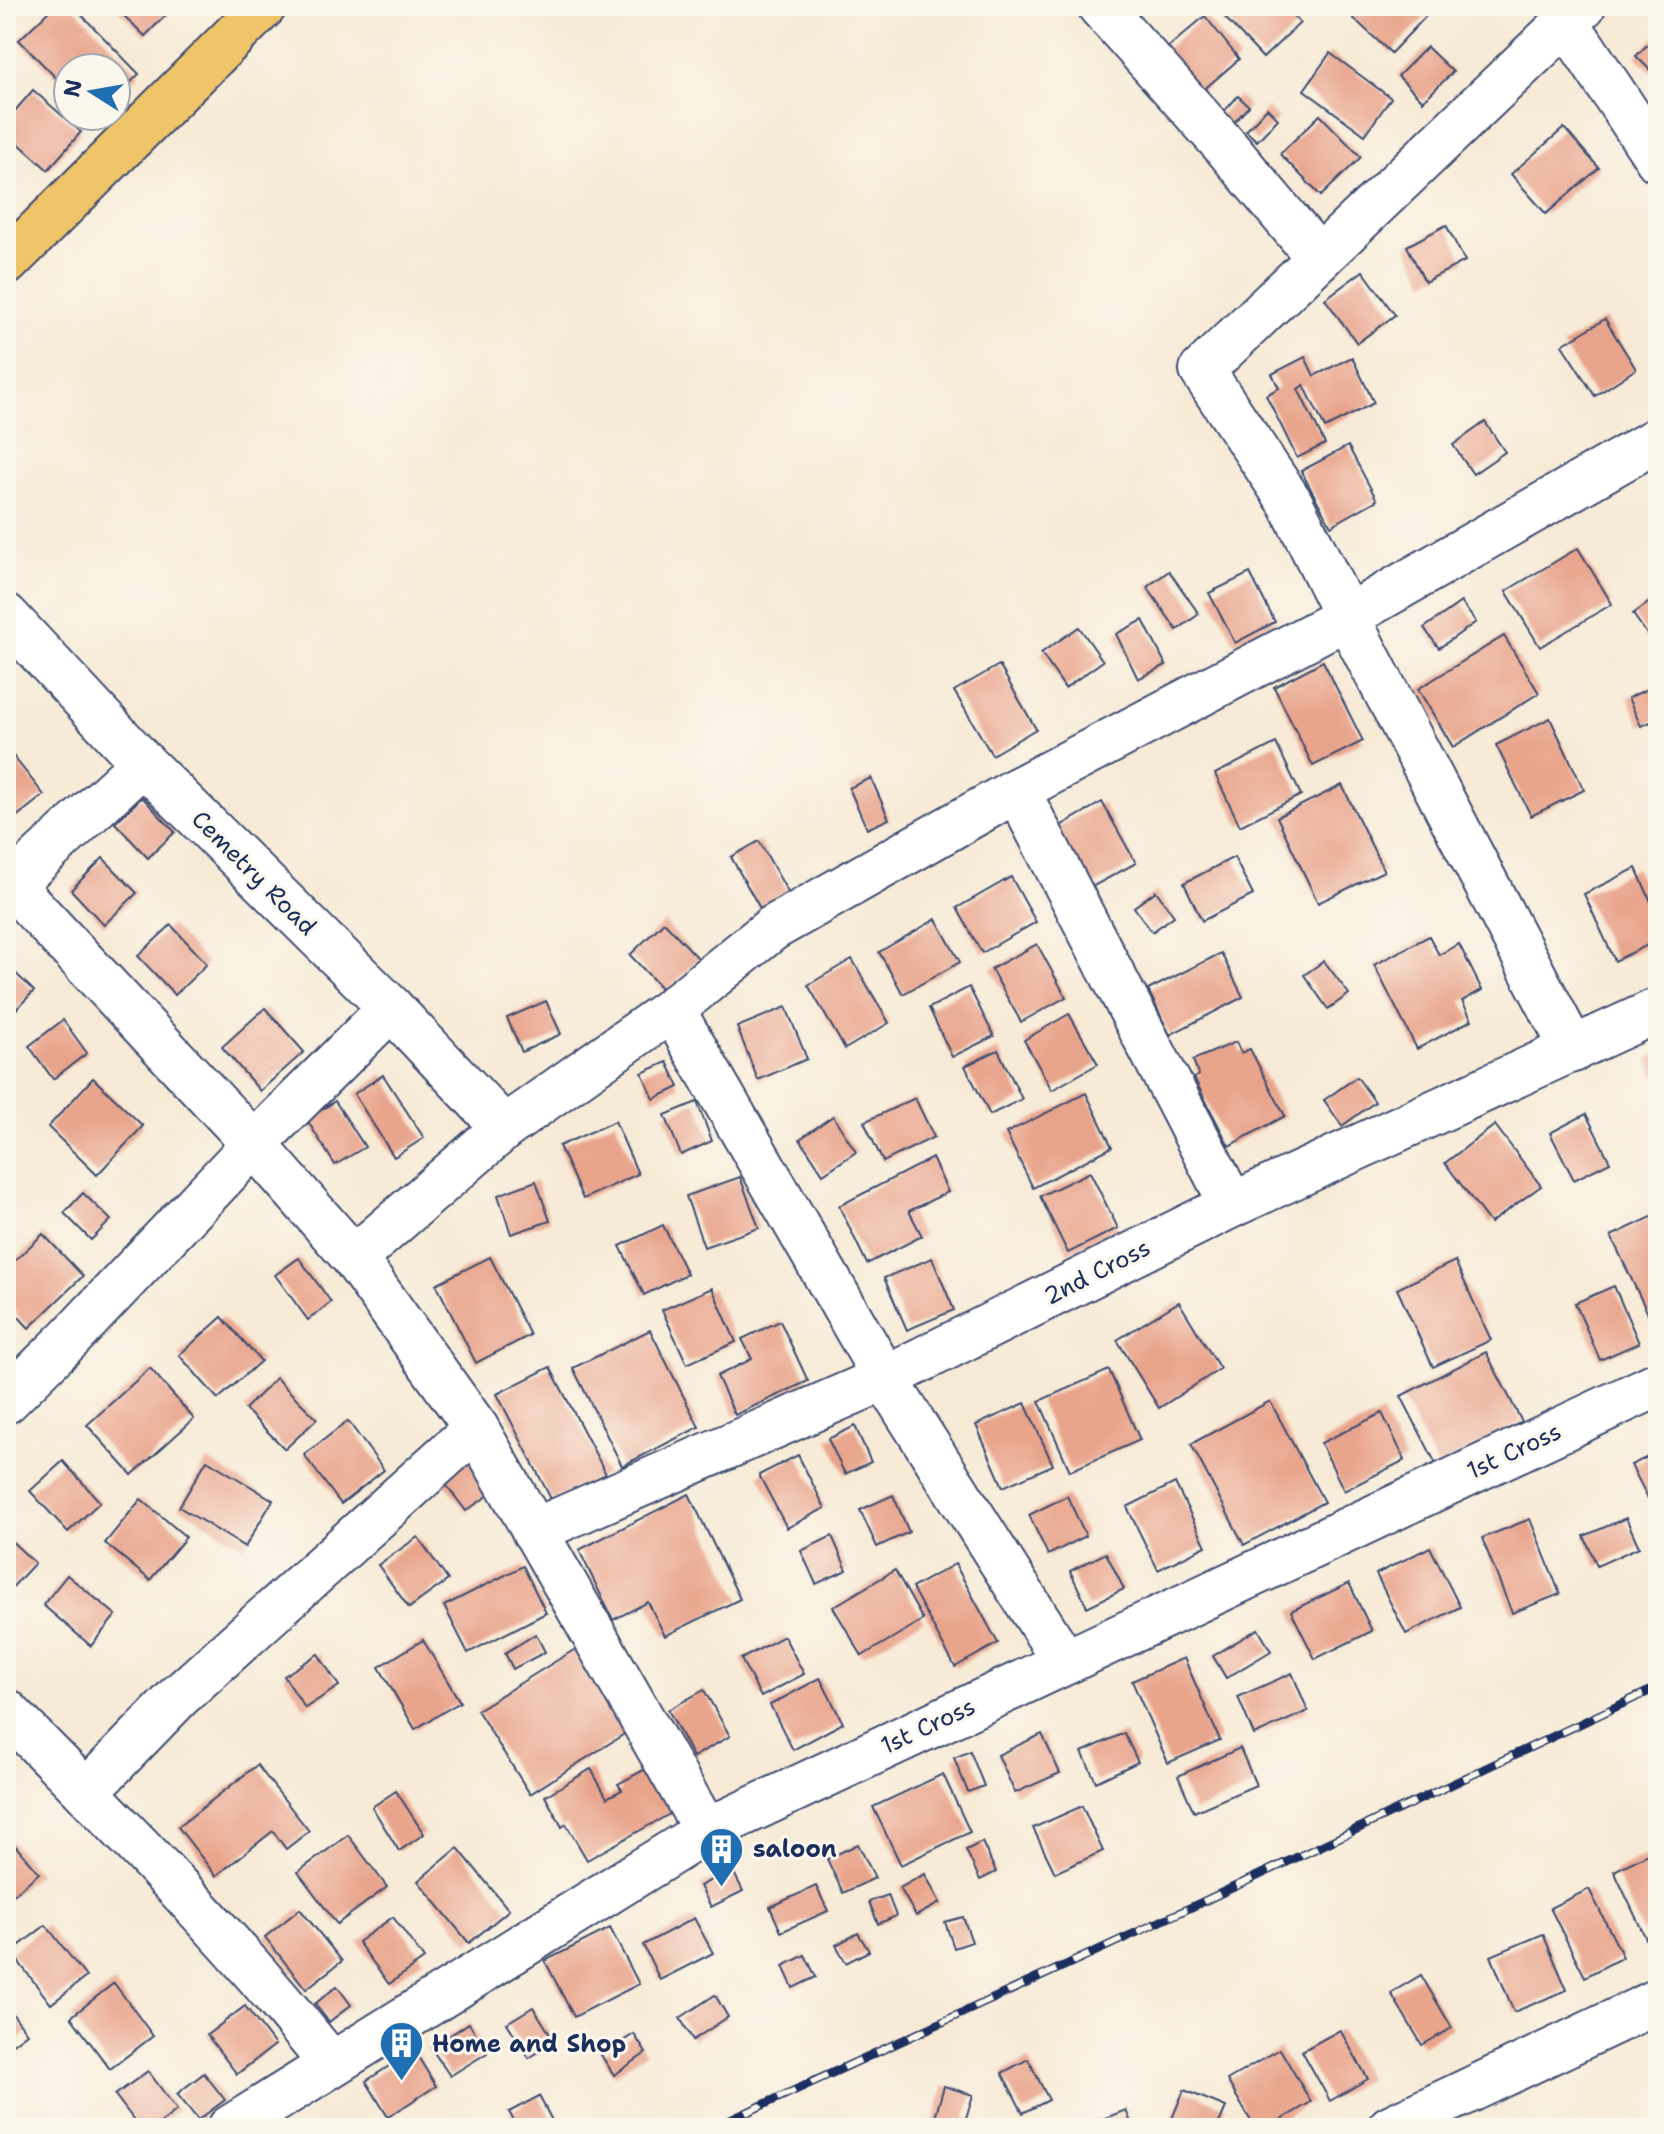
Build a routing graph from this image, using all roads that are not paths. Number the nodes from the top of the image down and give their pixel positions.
1 (264, 6) edge
2 (1100, 6) edge
3 (1575, 14) edge
4 (1658, 160) edge
5 (1319, 258) junction
6 (6, 263) edge
7 (1658, 439) edge
8 (6, 616) edge
9 (1347, 617) junction
10 (143, 763) junction
11 (1017, 790) junction
12 (8, 885) edge
13 (391, 1008) junction
14 (672, 1009) junction
15 (1658, 1010) edge
16 (1573, 1050) junction
17 (504, 1128) junction
18 (254, 1144) junction
19 (1232, 1205) junction
20 (354, 1258) junction
21 (885, 1378) junction
22 (1658, 1384) edge
23 (6, 1401) edge
24 (476, 1428) junction
25 (534, 1531) junction
26 (1065, 1662) junction
27 (6, 1711) edge
28 (86, 1792) junction
29 (706, 1831) junction
30 (1658, 2001) edge
31 (331, 2064) junction
32 (230, 2128) edge
33 (1390, 2128) edge

1 - 6 main road
2 - 5 street
3 - 4 street
3 - 5 street
5 - 9 street
7 - 9 street
8 - 10 street, Cemetry Road
9 - 11 street
9 - 16 street
10 - 12 street
10 - 13 street, Cemetry Road
11 - 14 street
11 - 19 street
12 - 18 street
13 - 17 street, Cemetry Road
13 - 18 street
14 - 17 street
14 - 21 street
15 - 16 street, 2nd Cross
16 - 19 street, 2nd Cross
17 - 20 street
18 - 20 street
18 - 23 street
19 - 21 street, 2nd Cross
20 - 24 street
21 - 25 street, 2nd Cross
21 - 26 street
22 - 26 street, 1st Cross
24 - 25 street
24 - 28 street
25 - 29 street
26 - 29 street, 1st Cross
27 - 28 street
28 - 31 street
29 - 31 street, 1st Cross
30 - 33 street
31 - 32 street, 1st Cross

